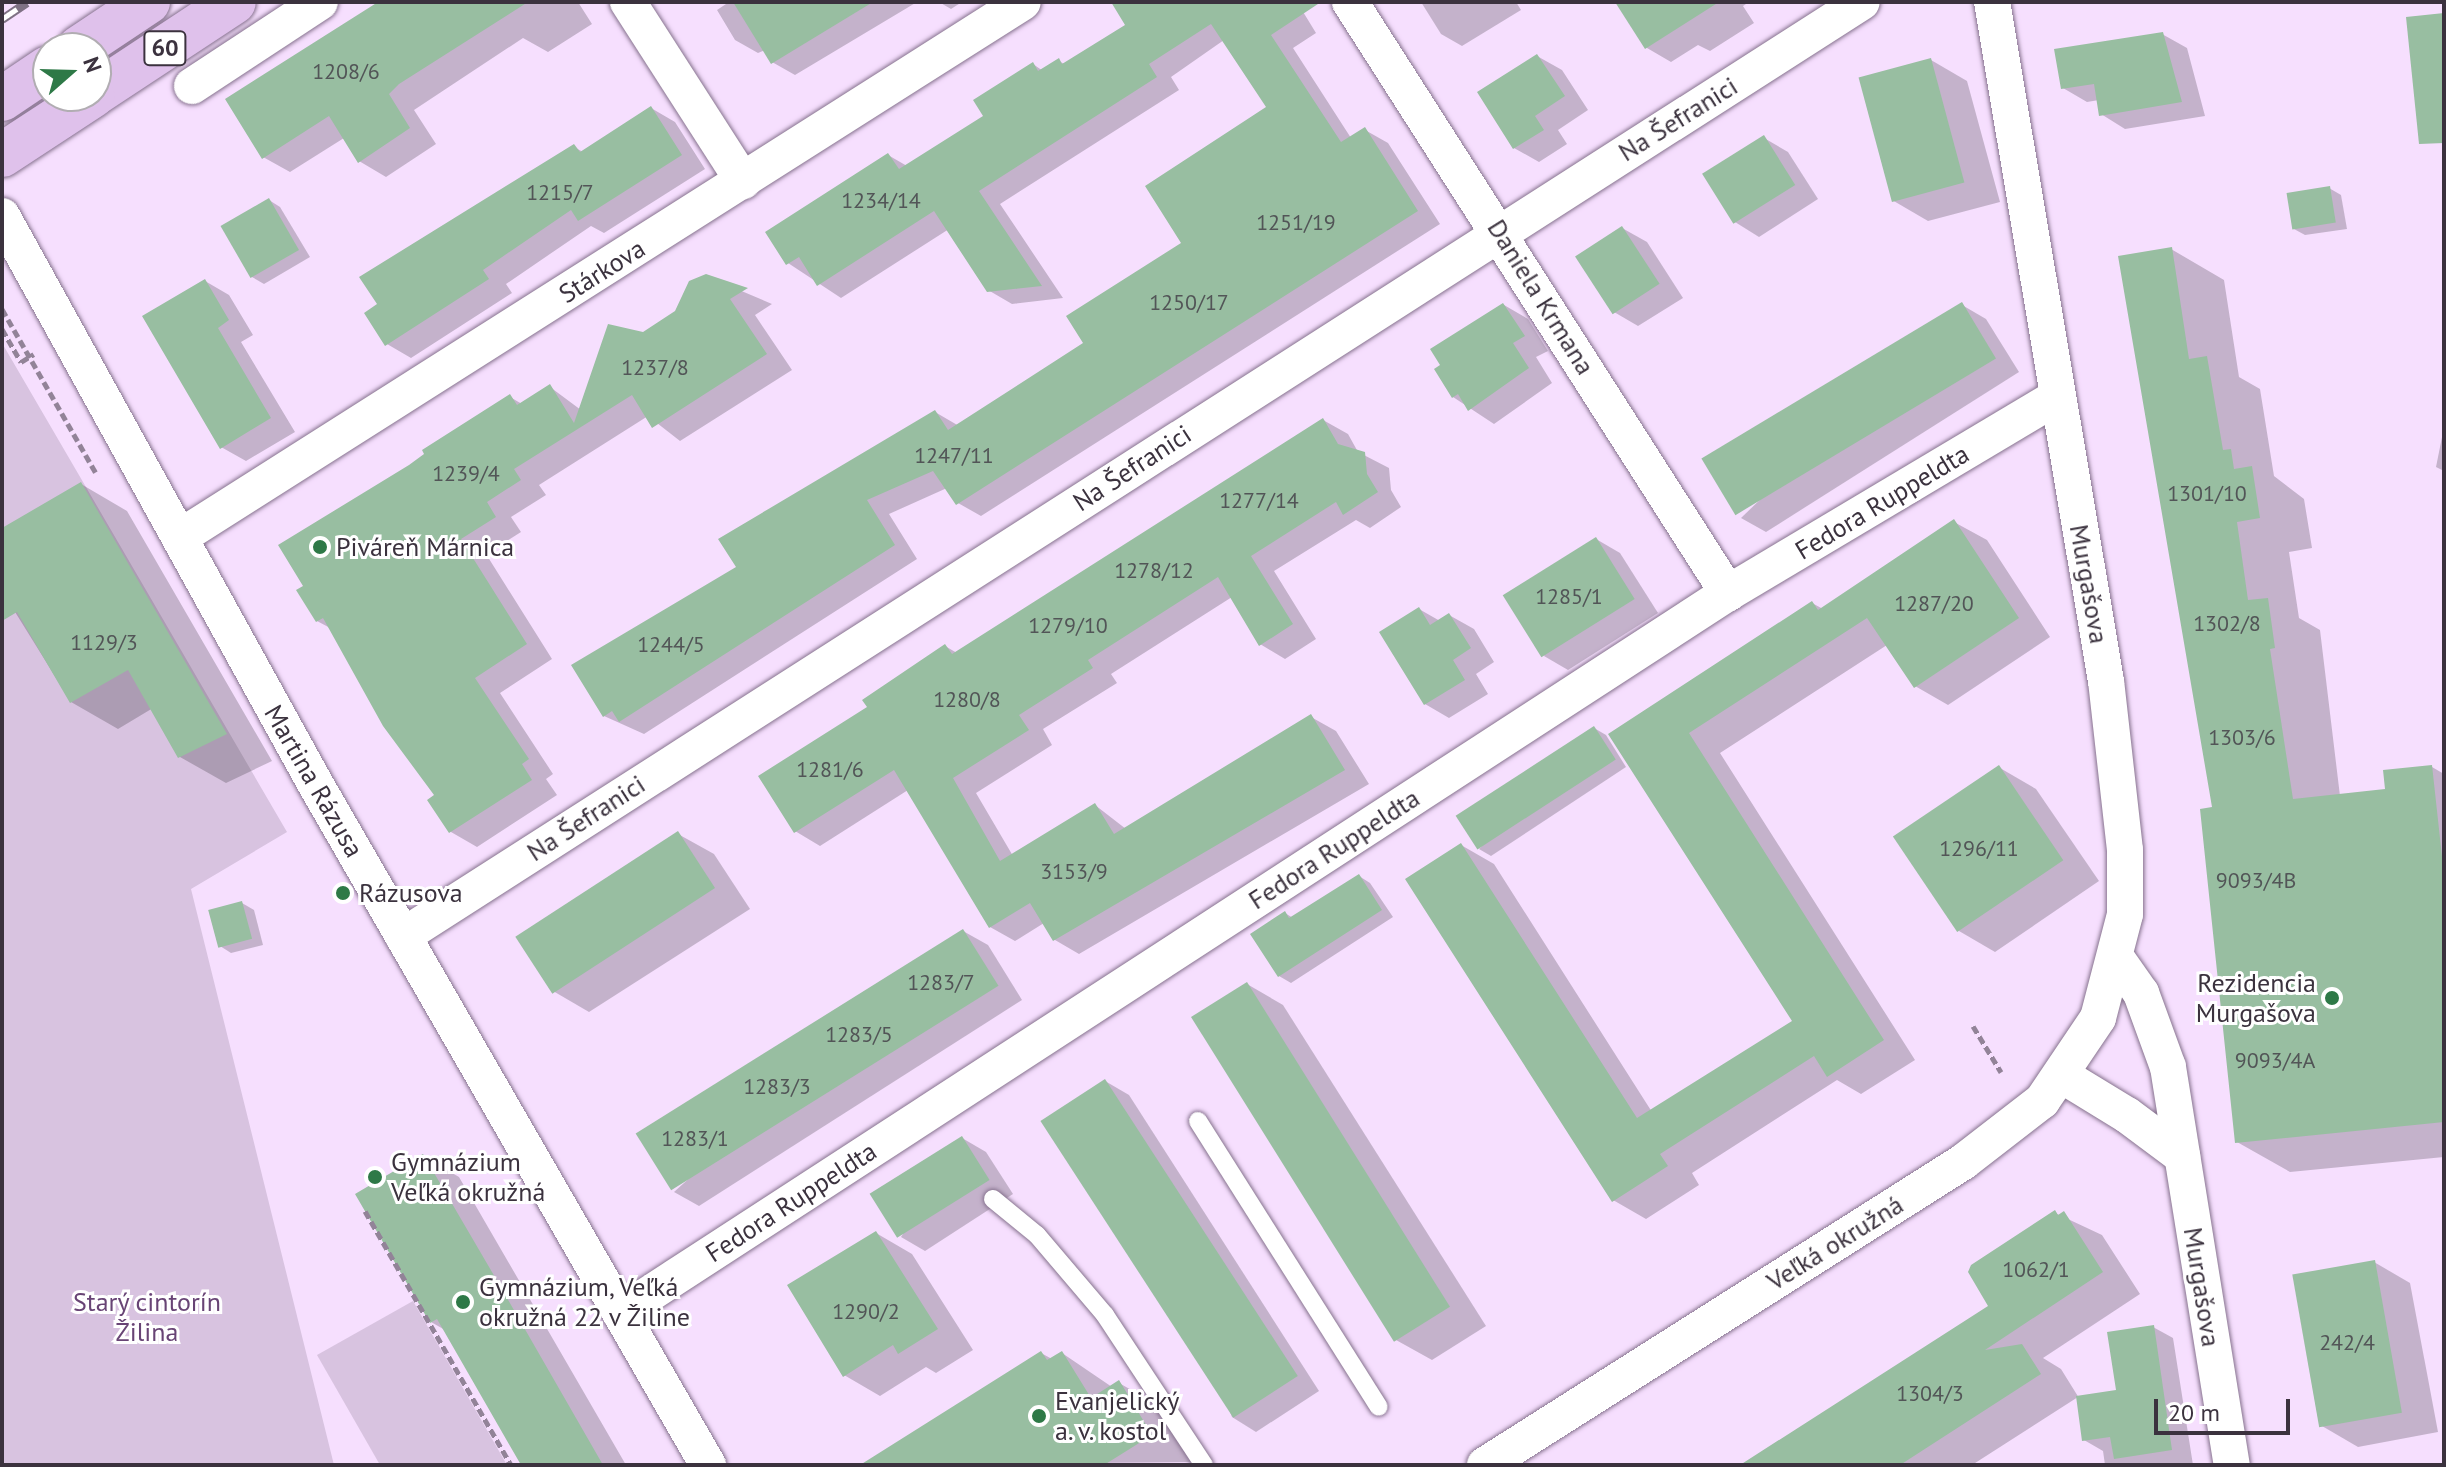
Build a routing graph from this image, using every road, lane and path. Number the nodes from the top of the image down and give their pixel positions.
1 (148, 2) edge
2 (234, 2) edge
3 (320, 2) edge
4 (628, 2) edge
5 (1023, 2) edge
6 (1350, 2) edge
7 (1862, 2) edge
8 (1992, 2) edge
9 (103, 32) edge
10 (32, 79) edge
11 (112, 82) edge
12 (192, 86) dead end
13 (2, 99) edge
14 (67, 112) edge
15 (2, 155) edge
16 (743, 181) junction
17 (2, 216) edge
18 (1499, 232) junction
19 (2, 309) edge
20 (2057, 397) junction
21 (97, 475) dead end
22 (180, 537) junction
23 (1728, 593) junction
24 (403, 936) junction
25 (2117, 959) junction
26 (1973, 1026) dead end
27 (2001, 1072) dead end
28 (2063, 1076) junction
29 (1198, 1121) dead end
30 (2182, 1156) junction
31 (993, 1199) dead end
32 (365, 1211) dead end
33 (620, 1313) junction
34 (1379, 1407) dead end
35 (511, 1465) edge
36 (708, 1465) edge
37 (1204, 1465) edge
38 (1485, 1465) edge
39 (2232, 1465) edge

1 - 9 main road, 60
2 - 11 main road, 60
3 - 12 street
4 - 16 street
5 - 16 street, Stárkova
6 - 18 street, Daniela Krmana
7 - 18 street, Na Šefranici
8 - 20 street, Murgašova
10 - 13 main road
14 - 15 main road, 60
16 - 22 street, Stárkova
17 - 22 street, Martina Rázusa
18 - 23 street, Daniela Krmana
18 - 24 street, Na Šefranici
19 - 21 path, bridge
20 - 23 street, Fedora Ruppeldta
20 - 25 street, Murgašova
22 - 24 street, Martina Rázusa
23 - 33 street, Fedora Ruppeldta
24 - 33 street, Martina Rázusa
25 - 28 street, Veľká okružná
25 - 30 street, Murgašova
26 - 27 path
28 - 30 street
28 - 38 street, Veľká okružná
29 - 34 lane
30 - 39 street, Murgašova
31 - 37 lane
32 - 35 path
33 - 36 street, Martina Rázusa

